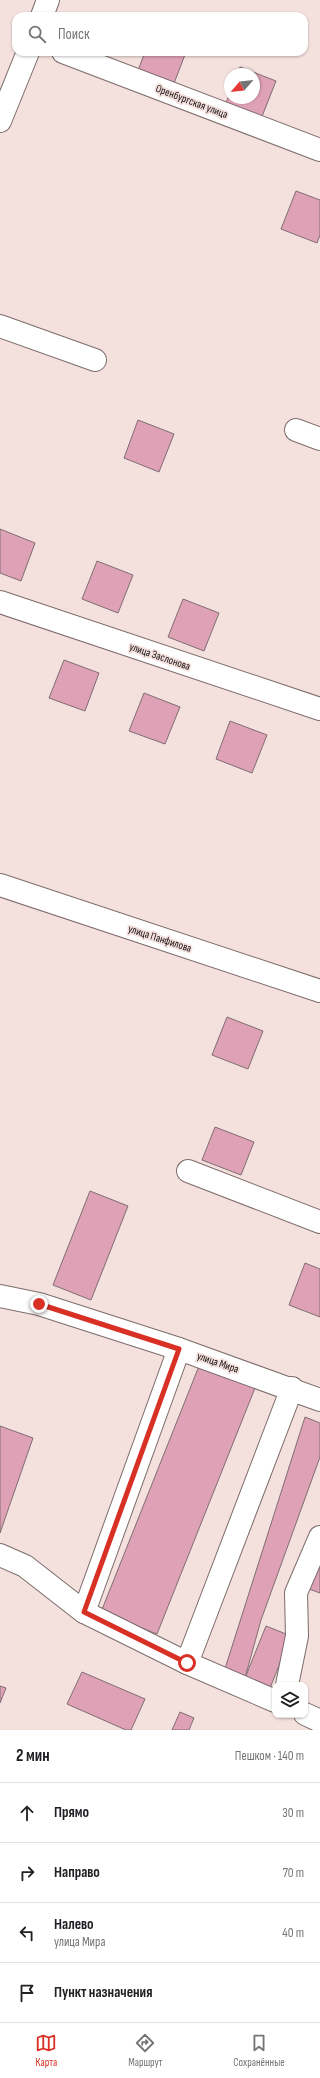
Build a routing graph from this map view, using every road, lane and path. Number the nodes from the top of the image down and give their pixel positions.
1 (48, 0) edge
2 (44, 12) edge
3 (26, 56) edge
4 (73, 56) edge
5 (0, 121) edge
6 (320, 150) edge
7 (0, 326) edge
8 (95, 360) dead end
9 (296, 430) dead end
10 (320, 439) edge
11 (0, 602) edge
12 (320, 709) edge
13 (0, 885) edge
14 (320, 991) edge
15 (188, 1171) dead end
16 (320, 1222) edge
17 (0, 1296) edge
18 (179, 1349) junction
19 (292, 1388) junction
20 (320, 1400) edge
21 (320, 1538) edge
22 (0, 1554) edge
23 (84, 1612) junction
24 (187, 1663) junction
25 (288, 1682) edge
26 (272, 1700) edge
27 (308, 1715) edge
28 (320, 1720) edge

1 - 2 street
3 - 5 street
4 - 6 street, Оренбургская улица
7 - 8 street
9 - 10 street
11 - 12 street, улица Заслонова
13 - 14 street, улица Панфилова
15 - 16 street
17 - 18 street, улица Мира
18 - 19 street, улица Мира
18 - 23 street
19 - 20 street, улица Мира
19 - 24 street
21 - 25 street
22 - 23 street
23 - 24 street
24 - 26 street
27 - 28 street

